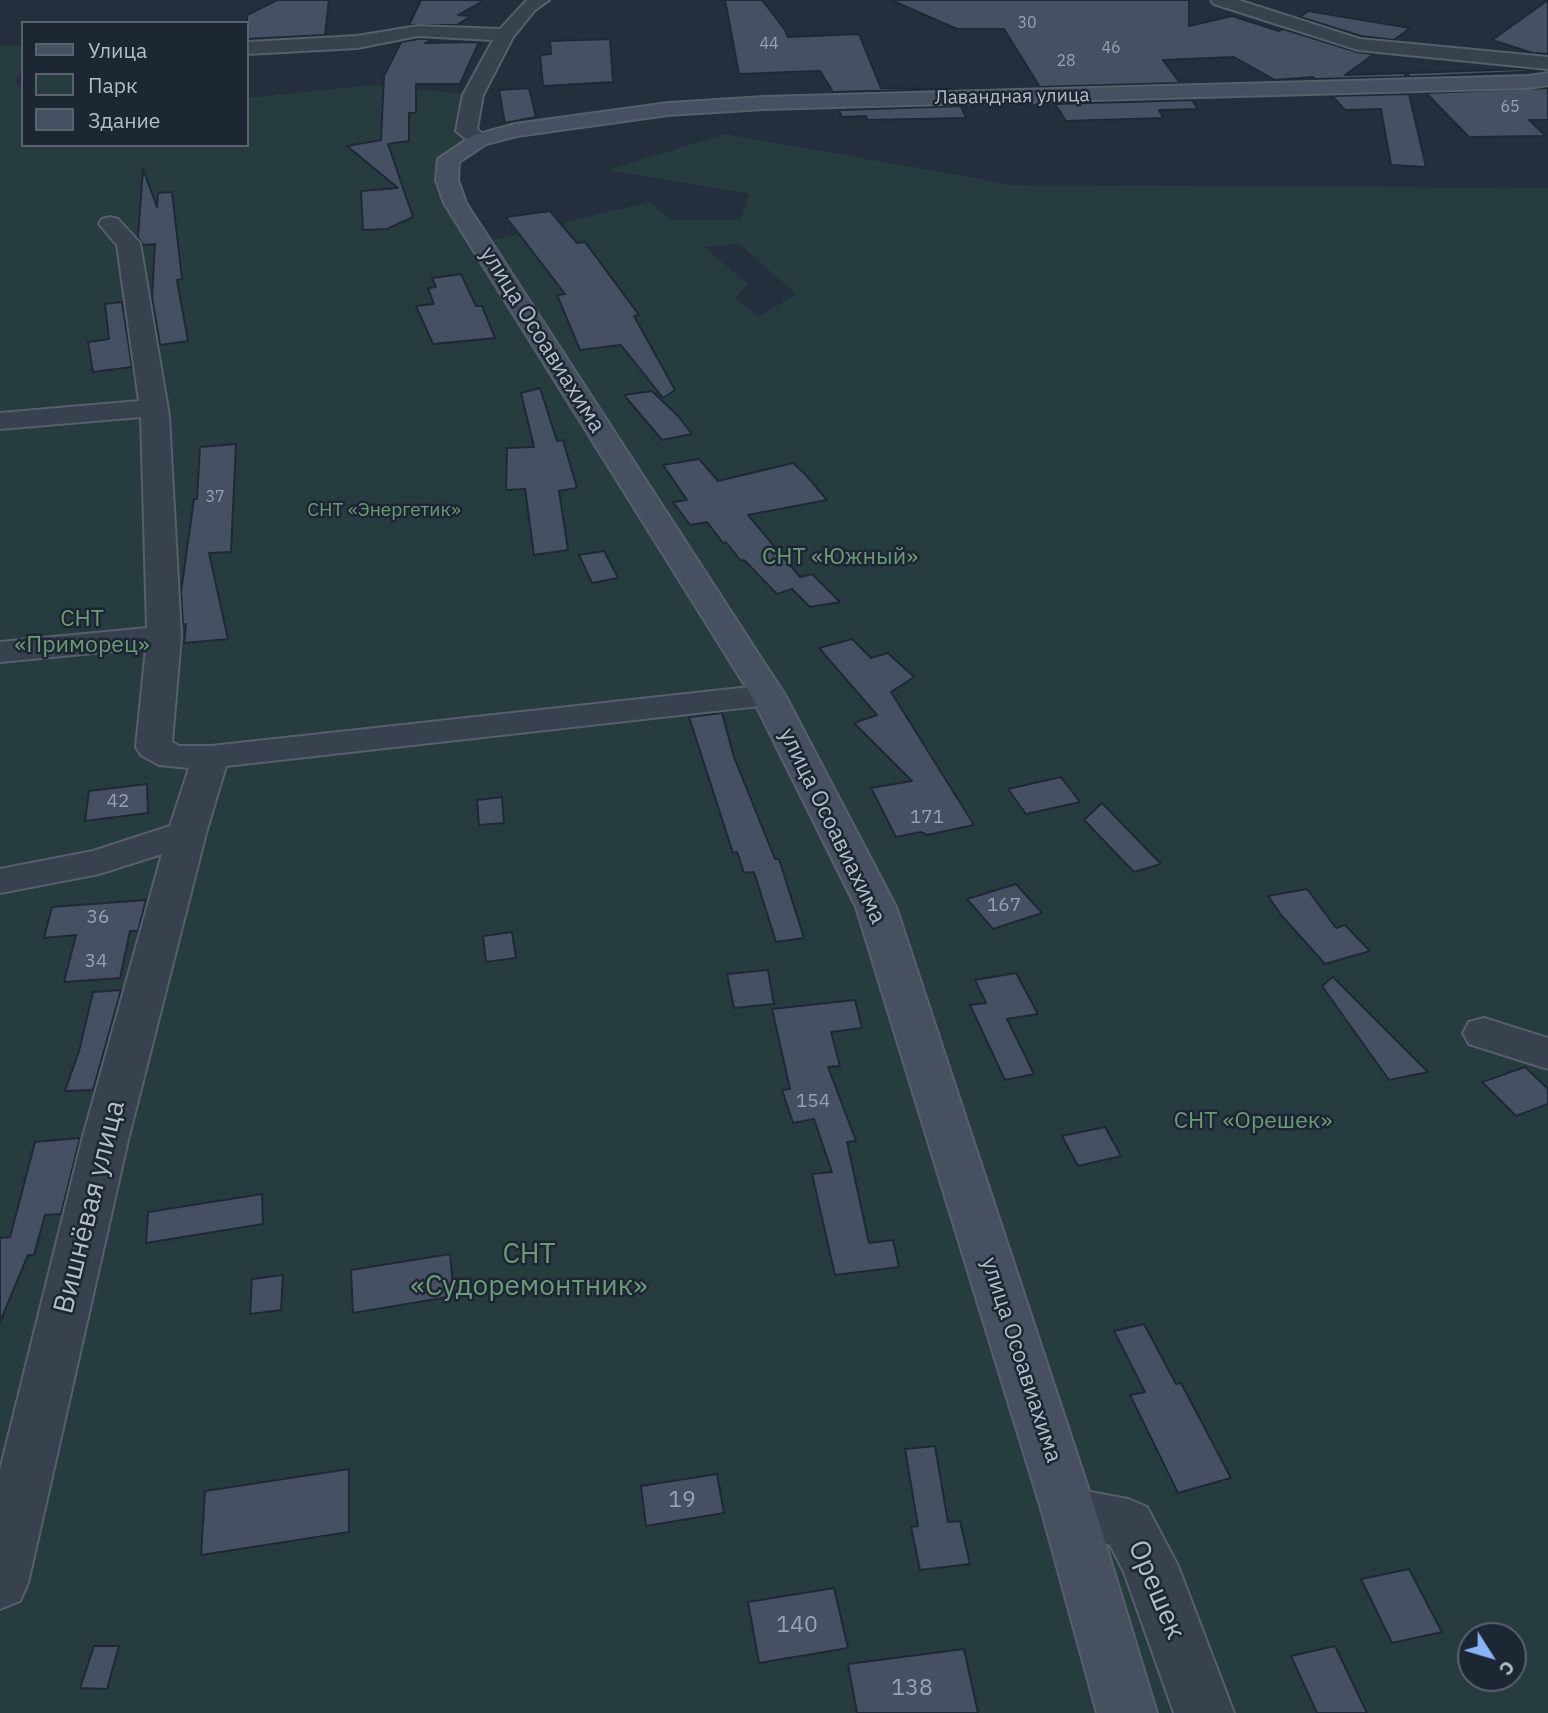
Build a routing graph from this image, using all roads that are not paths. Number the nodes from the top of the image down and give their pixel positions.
1 (540, 0) edge
2 (1220, 0) edge
3 (505, 35) junction
4 (248, 48) edge
5 (1548, 64) edge
6 (1548, 79) edge
7 (479, 141) junction
8 (110, 224) dead end
9 (154, 408) junction
10 (0, 421) edge
11 (164, 636) junction
12 (0, 652) edge
13 (768, 695) junction
14 (211, 757) junction
15 (187, 833) junction
16 (0, 881) edge
17 (1484, 1033) dead end
18 (1548, 1054) edge
19 (1069, 1512) junction
20 (0, 1583) edge
21 (1127, 1713) edge
22 (1204, 1713) edge

1 - 3 street
2 - 5 street
3 - 4 street
3 - 7 street
6 - 7 street, Лавандная улица
7 - 13 street, улица Осоавиахима
8 - 9 street
9 - 10 street
9 - 11 street
11 - 12 street
11 - 14 street
13 - 14 street
13 - 19 street, улица Осоавиахима
14 - 15 street, Вишнёвая улица
15 - 16 street
15 - 20 street, Вишнёвая улица
17 - 18 street
19 - 21 street, улица Осоавиахима
19 - 22 street, Орешек

